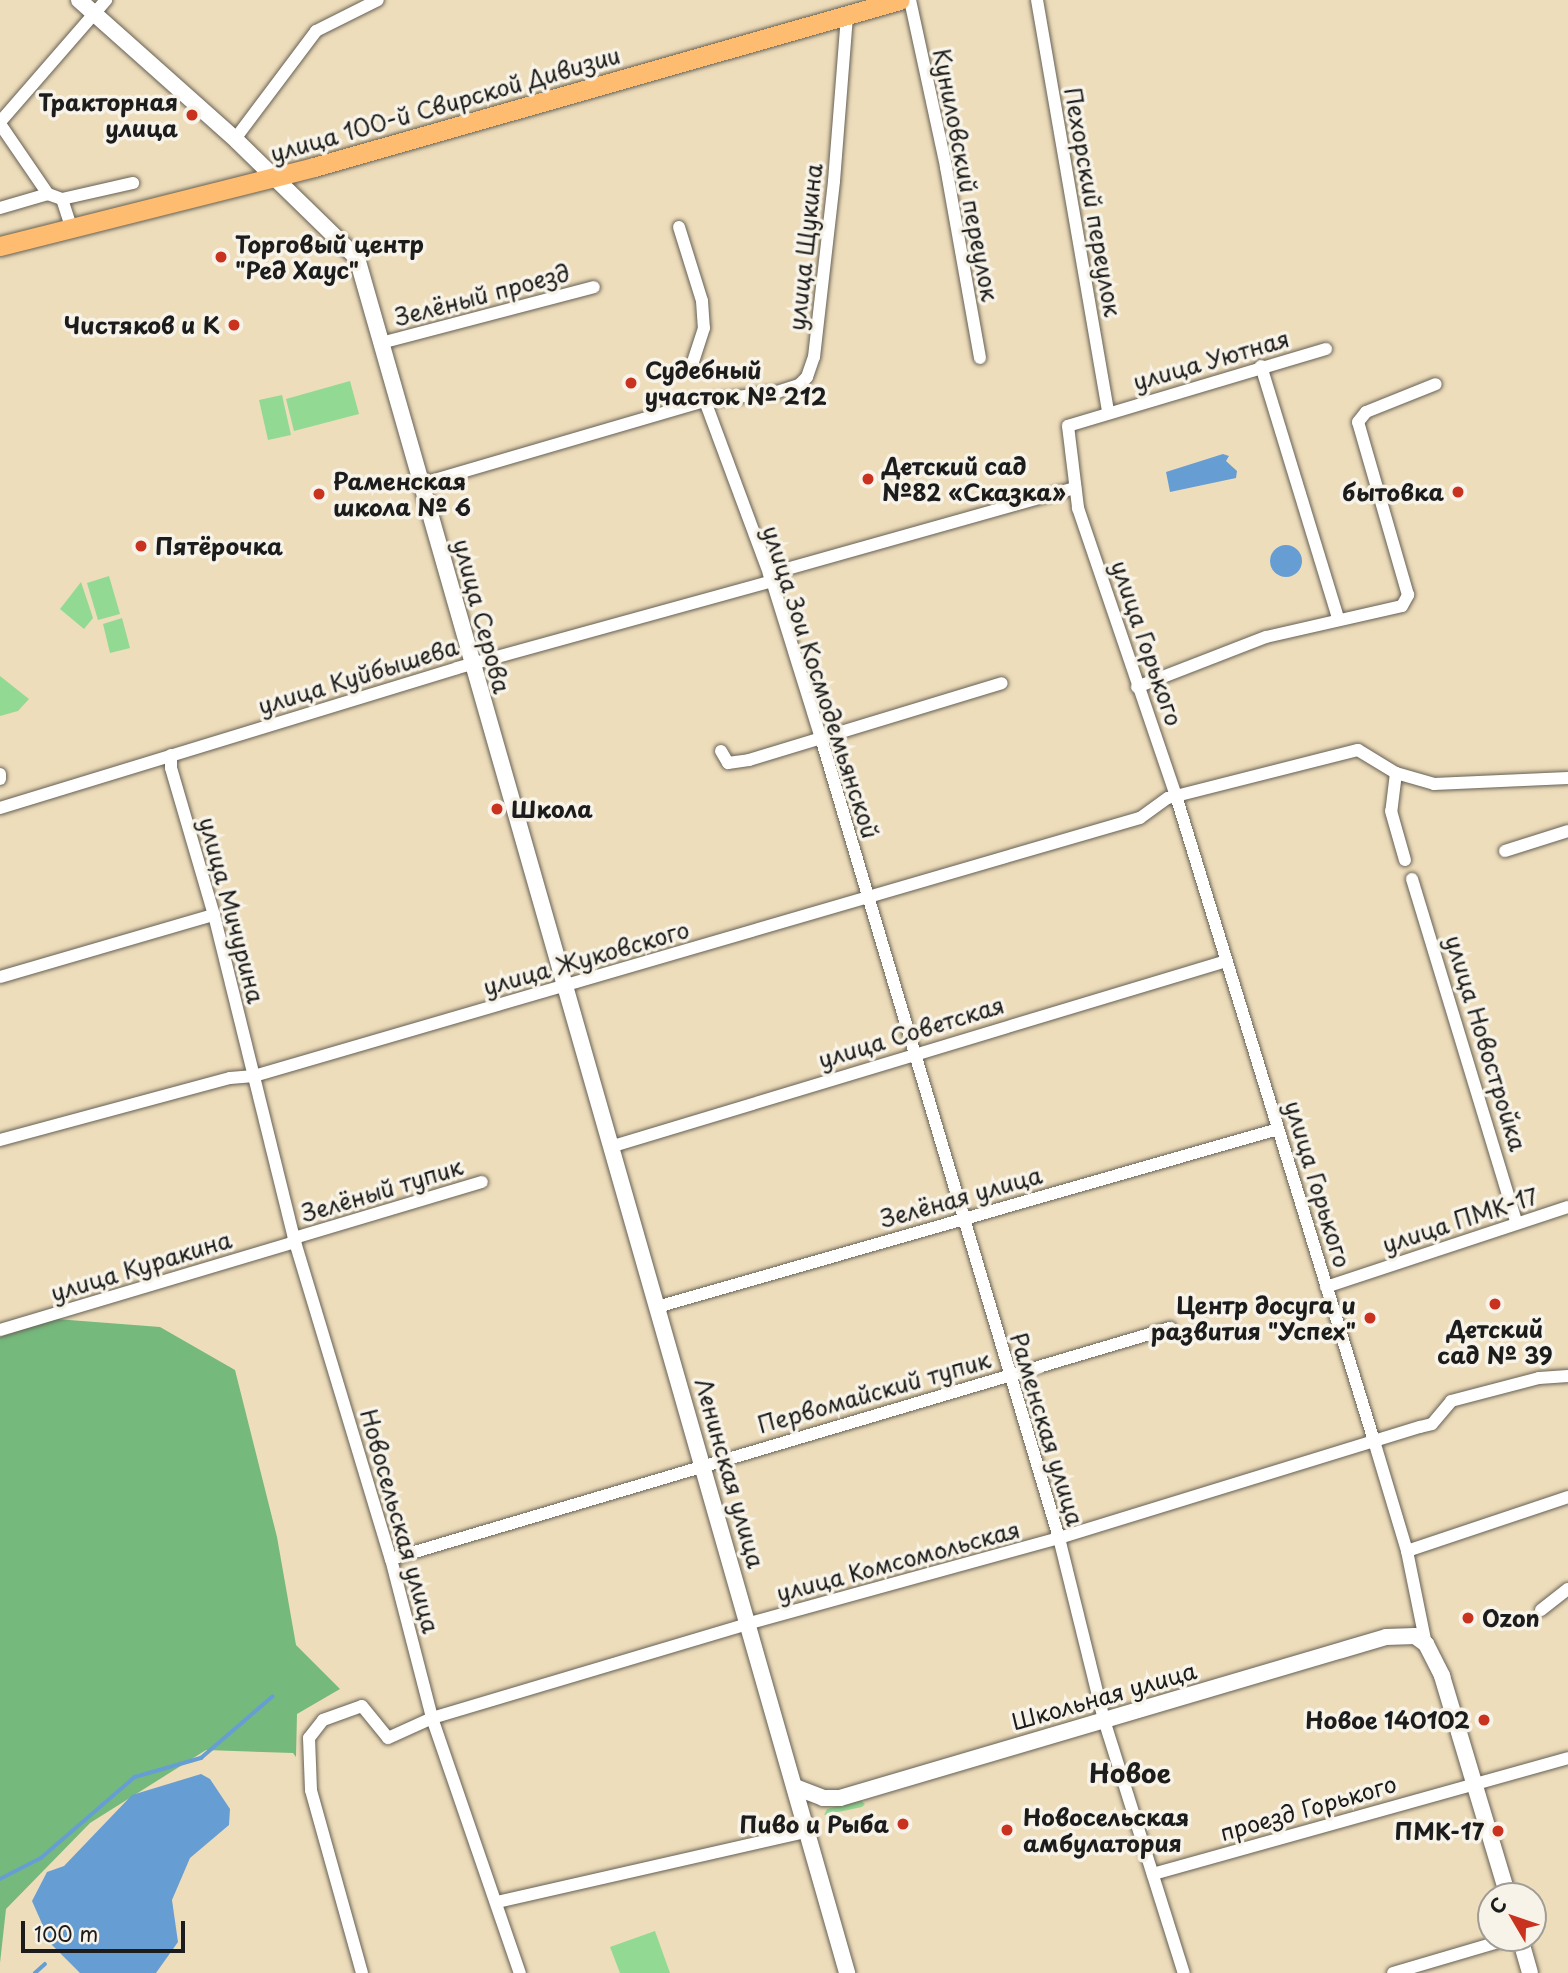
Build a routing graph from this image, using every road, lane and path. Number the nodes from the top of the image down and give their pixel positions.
1 (79, 0) edge
2 (106, 0) edge
3 (378, 0) edge
4 (900, 0) edge
5 (910, 0) edge
6 (1037, 0) edge
7 (94, 13) junction
8 (847, 15) junction
9 (0, 123) edge
10 (235, 139) junction
11 (275, 177) junction
12 (133, 183) dead end
13 (48, 194) junction
14 (62, 200) junction
15 (0, 208) edge
16 (679, 227) dead end
17 (72, 229) junction
18 (0, 246) edge
19 (594, 287) dead end
20 (381, 343) junction
21 (1326, 349) dead end
22 (980, 358) dead end
23 (692, 364) dead end
24 (1261, 366) junction
25 (1436, 384) dead end
26 (705, 401) junction
27 (1108, 412) junction
28 (424, 483) junction
29 (1075, 488) junction
30 (770, 578) junction
31 (1338, 618) junction
32 (471, 664) junction
33 (1002, 684) dead end
34 (1137, 687) junction
35 (821, 738) junction
36 (721, 751) dead end
37 (171, 755) junction
38 (1396, 773) junction
39 (0, 774) edge
40 (1568, 778) edge
41 (0, 779) edge
42 (1177, 799) junction
43 (1, 804) edge
44 (1568, 831) edge
45 (1505, 851) dead end
46 (1405, 860) dead end
47 (1412, 879) dead end
48 (866, 897) junction
49 (214, 915) junction
50 (1226, 961) junction
51 (0, 977) edge
52 (562, 987) junction
53 (911, 1054) junction
54 (254, 1076) junction
55 (1278, 1129) junction
56 (0, 1140) edge
57 (610, 1147) junction
58 (482, 1182) dead end
59 (1568, 1207) edge
60 (962, 1218) junction
61 (1516, 1221) junction
62 (294, 1240) junction
63 (1326, 1287) junction
64 (657, 1307) junction
65 (1170, 1328) dead end
66 (0, 1330) edge
67 (1009, 1374) junction
68 (1568, 1376) edge
69 (1374, 1441) junction
70 (704, 1465) junction
71 (1568, 1497) edge
72 (1059, 1538) junction
73 (1407, 1551) junction
74 (391, 1559) junction
75 (1568, 1590) edge
76 (1541, 1610) dead end
77 (750, 1623) junction
78 (1426, 1644) junction
79 (432, 1718) junction
80 (1104, 1720) junction
81 (1568, 1758) edge
82 (1474, 1783) junction
83 (795, 1787) junction
84 (805, 1832) junction
85 (1153, 1874) junction
86 (1504, 1882) edge
87 (497, 1902) junction
88 (1477, 1948) edge
89 (1524, 1952) edge
90 (362, 1973) edge
91 (520, 1973) edge
92 (847, 1973) edge
93 (1184, 1973) edge
94 (1393, 1973) edge
95 (1530, 1973) edge

1 - 7 street, улица Серова
2 - 7 street
3 - 10 street
4 - 8 main road, улица 100-й Свирской Дивизии
5 - 22 street, Куниловский переулок
6 - 27 street, Пехорский переулок
7 - 9 street
7 - 10 street, улица Серова
8 - 11 main road, улица 100-й Свирской Дивизии
8 - 26 street, улица Щукина
9 - 13 street
10 - 11 street, улица Серова
11 - 17 main road, улица 100-й Свирской Дивизии
11 - 20 street, улица Серова
12 - 14 street
13 - 14 street
13 - 15 street
14 - 17 street
16 - 23 street
17 - 18 main road, улица 100-й Свирской Дивизии
19 - 20 street, Зелёный проезд
20 - 28 street, улица Серова
21 - 24 street, улица Уютная
24 - 27 street, улица Уютная
24 - 31 street
25 - 31 street
26 - 28 street, улица Щукина
26 - 30 street, улица Зои Космодемьянской
27 - 29 street, улица Горького
28 - 32 street, улица Серова
29 - 30 street
29 - 34 street, улица Горького
30 - 32 street, улица Куйбышева
30 - 35 street, улица Зои Космодемьянской
31 - 34 street
32 - 37 street, улица Куйбышева
32 - 52 street, улица Серова
33 - 35 street
34 - 42 street, улица Горького
35 - 36 street
35 - 48 street, улица Зои Космодемьянской
37 - 43 street, улица Куйбышева
37 - 49 street, улица Мичурина
38 - 40 street, улица Жуковского
38 - 42 street, улица Жуковского
38 - 46 street
39 - 41 street
42 - 48 street, улица Жуковского
42 - 50 street, улица Горького
44 - 45 street
47 - 61 street, улица Новостройка
48 - 52 street, улица Жуковского
48 - 53 street, Раменская улица
49 - 51 street
49 - 54 street, улица Мичурина
50 - 53 street, улица Советская
50 - 55 street, улица Горького
52 - 54 street, улица Жуковского
52 - 57 street, Ленинская улица
53 - 57 street, улица Советская
53 - 60 street, Раменская улица
54 - 56 street, улица Жуковского
54 - 62 street, Новосельская улица
55 - 60 street, Зелёная улица
55 - 63 street, улица Горького
57 - 64 street, Ленинская улица
58 - 62 street, Зелёный тупик
59 - 61 street, улица ПМК-17
60 - 64 street, Зелёная улица
60 - 67 street, Раменская улица
61 - 63 street, улица ПМК-17
62 - 66 street, улица Куракина
62 - 74 street, Новосельская улица
63 - 69 street, улица Горького
64 - 70 street, Ленинская улица
65 - 67 street, Первомайский тупик
67 - 70 street, Первомайский тупик
67 - 72 street, Раменская улица
68 - 69 street
69 - 72 street, улица Комсомольская
69 - 73 street, улица Горького
70 - 74 street, Первомайский тупик
70 - 77 street, Ленинская улица
71 - 73 street
72 - 77 street, улица Комсомольская
72 - 80 street, Раменская улица
73 - 78 street, улица Горького
74 - 79 street, Новосельская улица
75 - 76 street
77 - 79 street, улица Комсомольская
77 - 83 street, Ленинская улица
78 - 80 street, Школьная улица
78 - 82 street, улица Горького
79 - 87 street, Новосельская улица
79 - 90 street, улица Комсомольская
80 - 83 street, Школьная улица
80 - 85 street, Раменская улица
81 - 82 street, проезд Горького
82 - 85 street, проезд Горького
82 - 86 street, улица Горького
83 - 84 street, Ленинская улица
84 - 87 street
84 - 92 street, Ленинская улица
85 - 93 street, Раменская улица
87 - 91 street, Новосельская улица
88 - 94 street
89 - 95 street

